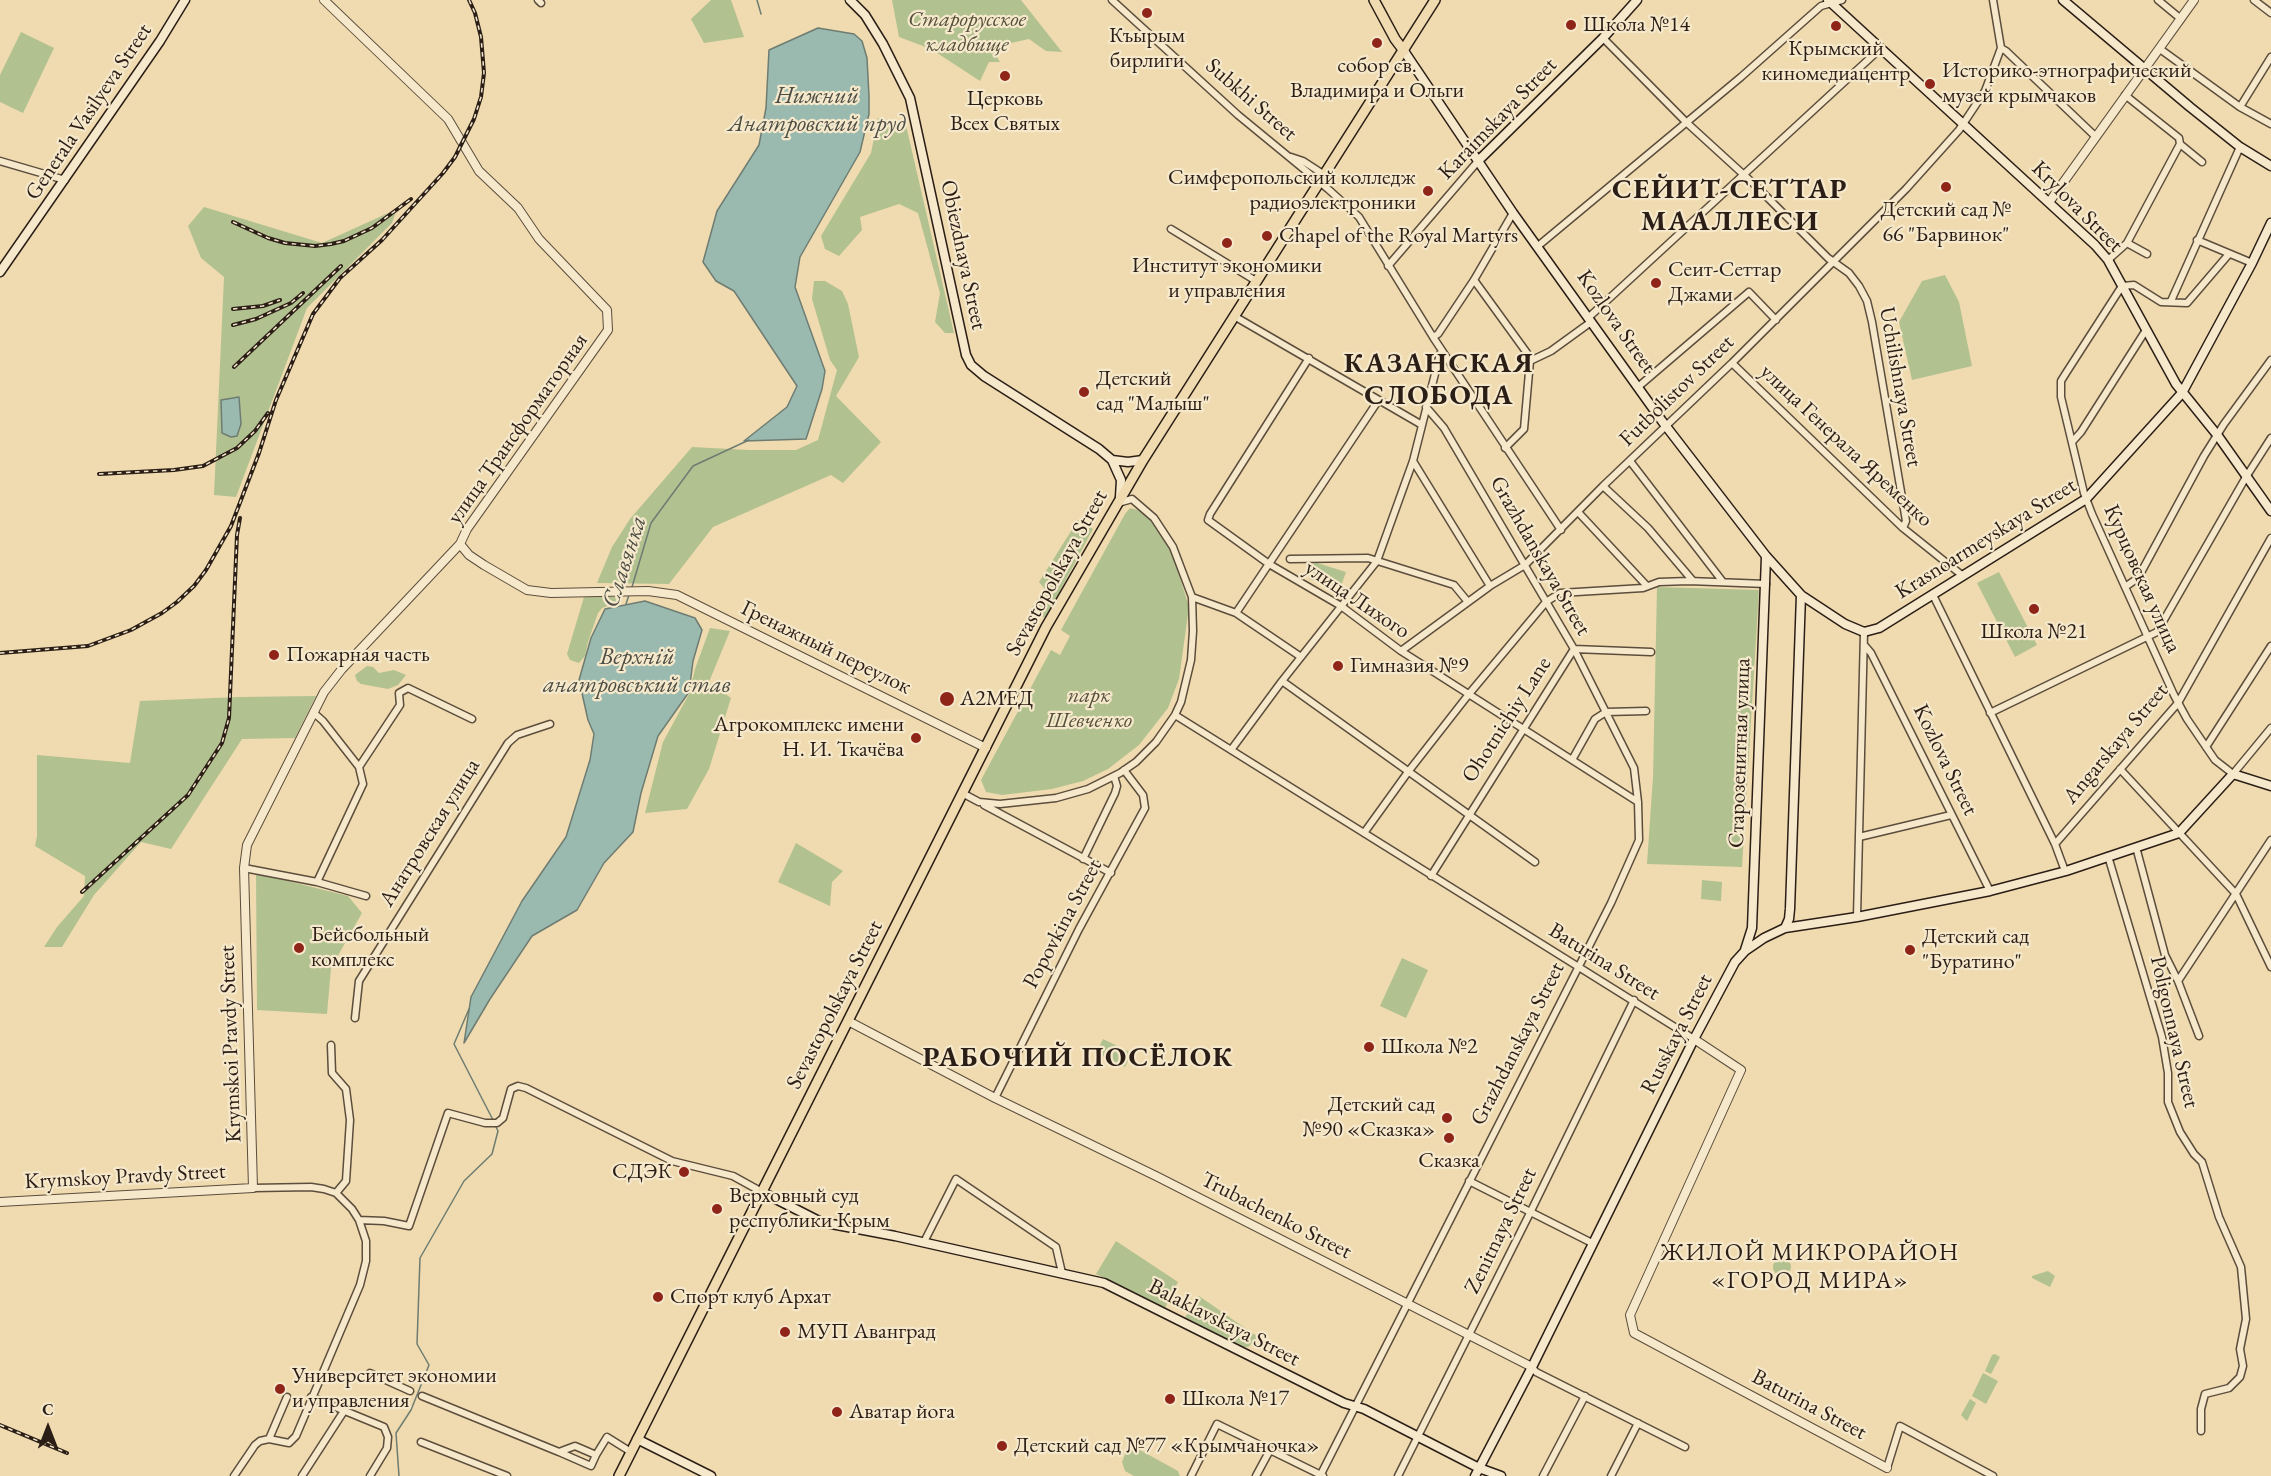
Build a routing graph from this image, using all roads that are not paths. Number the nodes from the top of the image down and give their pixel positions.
1 (185, 0) edge
2 (324, 0) edge
3 (850, 0) edge
4 (1112, 0) edge
5 (1374, 0) edge
6 (1436, 0) edge
7 (1637, 0) edge
8 (1842, 0) edge
9 (1993, 0) edge
10 (2063, 0) edge
11 (2158, 0) edge
12 (2194, 0) edge
13 (2254, 0) edge
14 (1830, 2) edge
15 (2271, 13) edge
16 (2181, 19) junction
17 (1603, 38) junction
18 (1881, 48) junction
19 (2001, 48) junction
20 (2160, 49) junction
21 (1404, 51) junction
22 (2271, 57) edge
23 (2144, 69) junction
24 (2125, 95) junction
25 (2240, 107) junction
26 (1686, 122) junction
27 (1963, 123) junction
28 (2271, 124) edge
29 (2096, 137) junction
30 (2180, 144) junction
31 (2240, 147) junction
32 (1290, 158) junction
33 (0, 160) edge
34 (1479, 160) junction
35 (2202, 162) dead end
36 (2271, 166) edge
37 (1743, 174) junction
38 (1318, 177) junction
39 (65, 180) junction
40 (2050, 201) junction
41 (1513, 213) junction
42 (2271, 223) edge
43 (1171, 229) dead end
44 (2197, 240) junction
45 (2127, 243) junction
46 (1538, 246) junction
47 (2147, 254) dead end
48 (2229, 254) junction
49 (2108, 260) junction
50 (1834, 262) junction
51 (2252, 263) junction
52 (1388, 266) junction
53 (0, 272) edge
54 (1474, 280) junction
55 (1257, 281) junction
56 (2122, 286) junction
57 (2171, 301) junction
58 (1234, 316) junction
59 (1590, 320) junction
60 (1776, 320) junction
61 (2146, 330) junction
62 (1434, 337) junction
63 (1443, 352) junction
64 (1309, 358) junction
65 (2271, 360) edge
66 (1530, 361) junction
67 (1732, 363) junction
68 (1638, 387) junction
69 (2182, 393) junction
70 (1378, 401) junction
71 (1426, 407) junction
72 (1422, 425) junction
73 (1666, 427) junction
74 (2218, 436) junction
75 (2271, 438) edge
76 (2072, 442) junction
77 (1505, 448) junction
78 (1112, 460) junction
79 (1143, 460) junction
80 (1413, 461) junction
81 (1630, 461) junction
82 (2246, 477) junction
83 (1603, 486) junction
84 (2086, 499) junction
85 (1118, 503) junction
86 (2271, 511) edge
87 (1578, 512) junction
88 (1903, 528) junction
89 (1561, 530) junction
90 (2271, 538) edge
91 (460, 544) junction
92 (1766, 556) junction
93 (1290, 559) dead end
94 (1377, 561) junction
95 (1269, 564) junction
96 (1525, 565) junction
97 (1963, 576) junction
98 (1786, 579) junction
99 (1692, 581) junction
100 (1723, 582) junction
101 (1766, 584) junction
102 (1490, 586) junction
103 (1647, 586) junction
104 (2126, 587) junction
105 (1801, 595) junction
106 (1933, 595) junction
107 (1192, 597) junction
108 (1468, 602) junction
109 (1546, 602) junction
110 (1341, 606) junction
111 (1236, 612) junction
112 (1864, 632) junction
113 (2148, 636) junction
114 (1865, 646) junction
115 (2271, 646) edge
116 (1574, 650) junction
117 (1401, 651) junction
118 (1651, 652) dead end
119 (1301, 657) junction
120 (1282, 681) junction
121 (1469, 694) junction
122 (2178, 703) junction
123 (1646, 711) dead end
124 (1606, 712) junction
125 (314, 713) junction
126 (1990, 713) junction
127 (1175, 715) junction
128 (472, 719) dead end
129 (550, 724) dead end
130 (2271, 728) edge
131 (1523, 729) junction
132 (2206, 747) junction
133 (987, 748) junction
134 (1231, 750) junction
135 (1572, 760) junction
136 (359, 767) junction
137 (2120, 769) junction
138 (1124, 770) junction
139 (1408, 772) junction
140 (2232, 774) junction
141 (1114, 776) junction
142 (2271, 786) edge
143 (964, 794) junction
144 (979, 802) junction
145 (1638, 802) junction
146 (1467, 815) junction
147 (1951, 815) junction
148 (1364, 833) junction
149 (2179, 833) junction
150 (1859, 837) junction
151 (2271, 840) edge
152 (2055, 844) junction
153 (2136, 847) junction
154 (2108, 856) junction
155 (1083, 859) junction
156 (1535, 862) dead end
157 (244, 868) junction
158 (2065, 871) junction
159 (1111, 873) junction
160 (1431, 876) junction
161 (317, 882) junction
162 (1990, 891) junction
163 (2236, 894) junction
164 (366, 896) dead end
165 (1857, 917) junction
166 (1789, 919) junction
167 (1798, 927) junction
168 (1752, 928) junction
169 (1785, 928) junction
170 (1764, 938) junction
171 (1744, 951) junction
172 (1577, 966) junction
173 (2271, 967) edge
174 (2178, 981) junction
175 (1634, 1000) junction
176 (355, 1018) dead end
177 (848, 1021) junction
178 (2199, 1036) dead end
179 (1694, 1039) junction
180 (331, 1045) dead end
181 (995, 1098) junction
182 (1469, 1181) junction
183 (253, 1188) junction
184 (762, 1192) junction
185 (336, 1193) junction
186 (0, 1202) edge
187 (1530, 1213) junction
188 (359, 1220) junction
189 (924, 1242) junction
190 (1592, 1243) junction
191 (1062, 1273) junction
192 (1407, 1302) junction
193 (1469, 1335) junction
194 (1532, 1366) junction
195 (370, 1373) dead end
196 (410, 1390) dead end
197 (422, 1396) dead end
198 (1585, 1396) junction
199 (287, 1397) dead end
200 (311, 1397) junction
201 (1355, 1407) junction
202 (344, 1411) junction
203 (1638, 1423) junction
204 (2201, 1431) dead end
205 (1418, 1436) junction
206 (269, 1439) junction
207 (638, 1439) junction
208 (421, 1442) dead end
209 (1685, 1447) dead end
210 (1270, 1450) junction
211 (559, 1452) junction
212 (631, 1452) junction
213 (596, 1455) junction
214 (1887, 1468) joint
215 (1477, 1472) edge
216 (234, 1476) edge
217 (302, 1476) edge
218 (370, 1476) edge
219 (507, 1476) edge
220 (619, 1476) edge
221 (711, 1476) edge
222 (1191, 1476) edge
223 (1256, 1476) edge
224 (1321, 1476) edge
225 (1398, 1476) edge
226 (1501, 1476) edge
227 (1543, 1476) edge
228 (1611, 1476) edge
229 (1993, 1476) edge

1 - 39 main road, Generala Vasilyeva Street
2 - 91 street, улица Трансформаторная
3 - 78 main road, Obiezdnaya Street
4 - 32 street, Subkhi Street
5 - 21 main road, Kozlova Street
6 - 21 main road, Sevastopolskaya Street
7 - 17 main road, Karaimskaya Street
8 - 14 street
9 - 19 street, Futbolistov Street
10 - 23 main road
11 - 16 street
12 - 16 street
13 - 15 street
14 - 18 main road, Krylova Street
14 - 26 street
16 - 20 street
17 - 26 street, Uchilishnaya Street
17 - 34 main road, Karaimskaya Street
18 - 27 main road, Krylova Street
18 - 37 street
19 - 27 street, Futbolistov Street
19 - 29 street
20 - 23 street
20 - 25 street
21 - 34 main road, Kozlova Street
21 - 38 main road, Sevastopolskaya Street
22 - 25 street
23 - 24 street
23 - 31 main road
24 - 29 street
24 - 30 street
25 - 28 street
26 - 37 street, Uchilishnaya Street
26 - 46 street
27 - 40 main road, Krylova Street
27 - 50 street, Futbolistov Street
29 - 40 street
30 - 35 street
30 - 45 street
31 - 36 main road
31 - 44 street
32 - 38 street
32 - 38 street
33 - 39 street
34 - 41 main road, Kozlova Street
34 - 52 street, Karaimskaya Street
37 - 50 street, Uchilishnaya Street
37 - 59 street
38 - 52 street
38 - 55 main road, Sevastopolskaya Street
39 - 53 main road, Generala Vasilyeva Street
40 - 49 main road, Krylova Street
41 - 46 main road, Kozlova Street
41 - 54 street
42 - 51 main road, Krasnoarmeyskaya Street
43 - 55 street
44 - 48 street
44 - 57 street
45 - 47 street
45 - 49 street
46 - 59 main road, Kozlova Street
48 - 51 street
48 - 57 street
49 - 56 main road, Krylova Street
50 - 60 street, Futbolistov Street
50 - 88 street, Uchilishnaya Street
51 - 69 main road, Krasnoarmeyskaya Street
52 - 62 street
54 - 62 street
54 - 66 street
55 - 58 main road, Sevastopolskaya Street
56 - 57 street
56 - 61 main road, Krylova Street
56 - 76 street, Курцовская улица
58 - 64 street
58 - 79 main road, Sevastopolskaya Street
59 - 66 street
59 - 68 main road, Kozlova Street
60 - 67 street, Futbolistov Street
60 - 68 street
61 - 69 main road, Krylova Street
61 - 76 street
62 - 63 street
63 - 71 street
63 - 77 street
64 - 70 street
64 - 95 street, улица Лихого
65 - 74 street
66 - 77 street
67 - 73 street, Futbolistov Street
67 - 88 street, улица Генерала Яременко
68 - 73 main road, Kozlova Street
69 - 74 main road, Krylova Street
69 - 84 main road, Krasnoarmeyskaya Street
70 - 72 street
70 - 95 street
71 - 72 street
71 - 96 street, Grazhdanskaya Street
72 - 80 street
73 - 81 street, Futbolistov Street
73 - 92 main road, Kozlova Street
74 - 82 main road, Krylova Street
74 - 104 street
75 - 82 street
76 - 84 street, Курцовская улица
77 - 89 street
78 - 79 main road
78 - 85 main road
79 - 85 main road, Sevastopolskaya Street
80 - 94 street
80 - 102 street
81 - 83 street, Futbolistov Street
81 - 100 street
82 - 86 main road, Krylova Street
82 - 113 street
83 - 87 street, Futbolistov Street
83 - 99 street
84 - 97 main road, Krasnoarmeyskaya Street
84 - 104 street, Курцовская улица
85 - 107 street
85 - 133 main road, Sevastopolskaya Street
87 - 89 street, Futbolistov Street
87 - 103 street
88 - 97 street, улица Генерала Яременко
89 - 96 street, Futbolistov Street
90 - 122 street, Angarskaya Street
91 - 125 street, Krymskoi Pravdy Street
91 - 133 street, Гренажный переулок
92 - 98 main road, Kozlova Street
92 - 101 main road, Старозенитная улица
93 - 94 street
94 - 108 street
94 - 110 street
95 - 110 street, улица Лихого
95 - 111 street
96 - 102 street, Futbolistov Street
96 - 109 street, Grazhdanskaya Street
97 - 106 main road, Krasnoarmeyskaya Street
98 - 101 main road
98 - 105 main road, Kozlova Street
99 - 100 street
99 - 103 street
100 - 101 street
101 - 168 main road, Старозенитная улица
102 - 108 street, Futbolistov Street
103 - 109 street
104 - 113 street, Курцовская улица
105 - 112 main road, Kozlova Street
105 - 166 main road
106 - 112 main road, Krasnoarmeyskaya Street
106 - 126 street
107 - 111 street
107 - 127 street
108 - 117 street, Futbolistov Street
109 - 116 street, Grazhdanskaya Street
109 - 121 street
110 - 117 street, улица Лихого
110 - 119 street
111 - 119 street
112 - 114 street
113 - 122 street, Курцовская улица
113 - 126 street
114 - 147 street, Kozlova Street
114 - 150 street
115 - 132 street
116 - 118 street, Ohotnichiy Lane
116 - 124 street, Grazhdanskaya Street
116 - 131 street, Ohotnichiy Lane
117 - 121 street, улица Лихого
119 - 120 street
120 - 134 street
120 - 139 street
121 - 131 street, улица Лихого
121 - 139 street
122 - 132 street, Курцовская улица
122 - 137 street, Angarskaya Street
123 - 124 street
124 - 135 street
124 - 145 street, Grazhdanskaya Street
125 - 136 street
125 - 157 street, Krymskoi Pravdy Street
126 - 152 street
127 - 134 street, Baturina Street
127 - 138 street
128 - 136 street
129 - 176 street, Анатровская улица
130 - 140 street
131 - 135 street, улица Лихого
131 - 146 street, Ohotnichiy Lane
132 - 140 street, Курцовская улица
133 - 143 main road, Sevastopolskaya Street
134 - 148 street, Baturina Street
135 - 145 street, улица Лихого
136 - 161 street
137 - 149 street
137 - 152 street, Angarskaya Street
138 - 141 street
138 - 159 street, Popovkina Street
139 - 146 street
139 - 148 street
140 - 142 main road, Курцовская улица
140 - 149 main road
141 - 144 street
141 - 155 street
143 - 144 street
143 - 177 main road, Sevastopolskaya Street
144 - 155 street
145 - 172 street, Grazhdanskaya Street
146 - 156 street
146 - 160 street, Ohotnichiy Lane
147 - 150 street
147 - 162 street, Kozlova Street
148 - 160 street, Baturina Street
149 - 153 main road
149 - 163 street
150 - 165 street
151 - 163 street, Poligonnaya Street
152 - 158 street
153 - 154 main road
153 - 174 street, Poligonnaya Street
154 - 158 main road
154 - 204 street, Poligonnaya Street
155 - 159 street
157 - 161 street
157 - 183 street, Krymskoi Pravdy Street
158 - 162 main road
159 - 181 street, Popovkina Street
160 - 172 street, Baturina Street
161 - 164 street
162 - 165 main road
163 - 173 street
163 - 174 street, Poligonnaya Street
165 - 167 main road
166 - 167 main road
166 - 169 main road
167 - 169 main road
168 - 170 main road
168 - 171 main road, Старозенитная улица
169 - 170 main road, Russkaya Street
170 - 171 main road, Russkaya Street
171 - 179 main road, Russkaya Street
172 - 175 street, Baturina Street
172 - 182 street, Grazhdanskaya Street
174 - 178 street, Poligonnaya Street
175 - 179 street, Baturina Street
175 - 187 street, Zenitnaya Street
177 - 181 street, Trubachenko Street
177 - 184 main road, Sevastopolskaya Street
179 - 190 main road, Russkaya Street
179 - 214 street, Baturina Street
180 - 185 street
181 - 192 street, Trubachenko Street
182 - 187 street
182 - 192 street, Grazhdanskaya Street
183 - 185 street
183 - 186 street, Krymskoy Pravdy Street
184 - 188 street
184 - 189 main road, Balaklavskaya Street
184 - 207 main road, Sevastopolskaya Street
185 - 188 street
187 - 190 street
187 - 193 street, Zenitnaya Street
188 - 200 street
189 - 191 main road, Balaklavskaya Street
189 - 191 street
190 - 194 main road, Russkaya Street
191 - 201 main road, Balaklavskaya Street
192 - 193 street, Trubachenko Street
192 - 201 street, Grazhdanskaya Street
193 - 194 street, Trubachenko Street
193 - 205 street, Zenitnaya Street
194 - 198 street, Trubachenko Street
194 - 215 main road, Russkaya Street
195 - 196 street
197 - 211 street
198 - 203 street, Trubachenko Street
198 - 227 street
199 - 206 street
200 - 202 street
200 - 206 street
201 - 205 main road, Balaklavskaya Street
201 - 224 street, Grazhdanskaya Street
202 - 217 street
202 - 218 street
203 - 209 street, Trubachenko Street
203 - 228 street
205 - 215 main road, Balaklavskaya Street
205 - 225 street, Zenitnaya Street
206 - 216 street
207 - 212 main road, Sevastopolskaya Street
207 - 221 main road
208 - 219 street
210 - 222 street
210 - 223 street
210 - 224 street
211 - 213 street
211 - 213 street
212 - 213 street
212 - 220 main road, Sevastopolskaya Street
214 - 229 street
215 - 226 main road, Balaklavskaya Street

